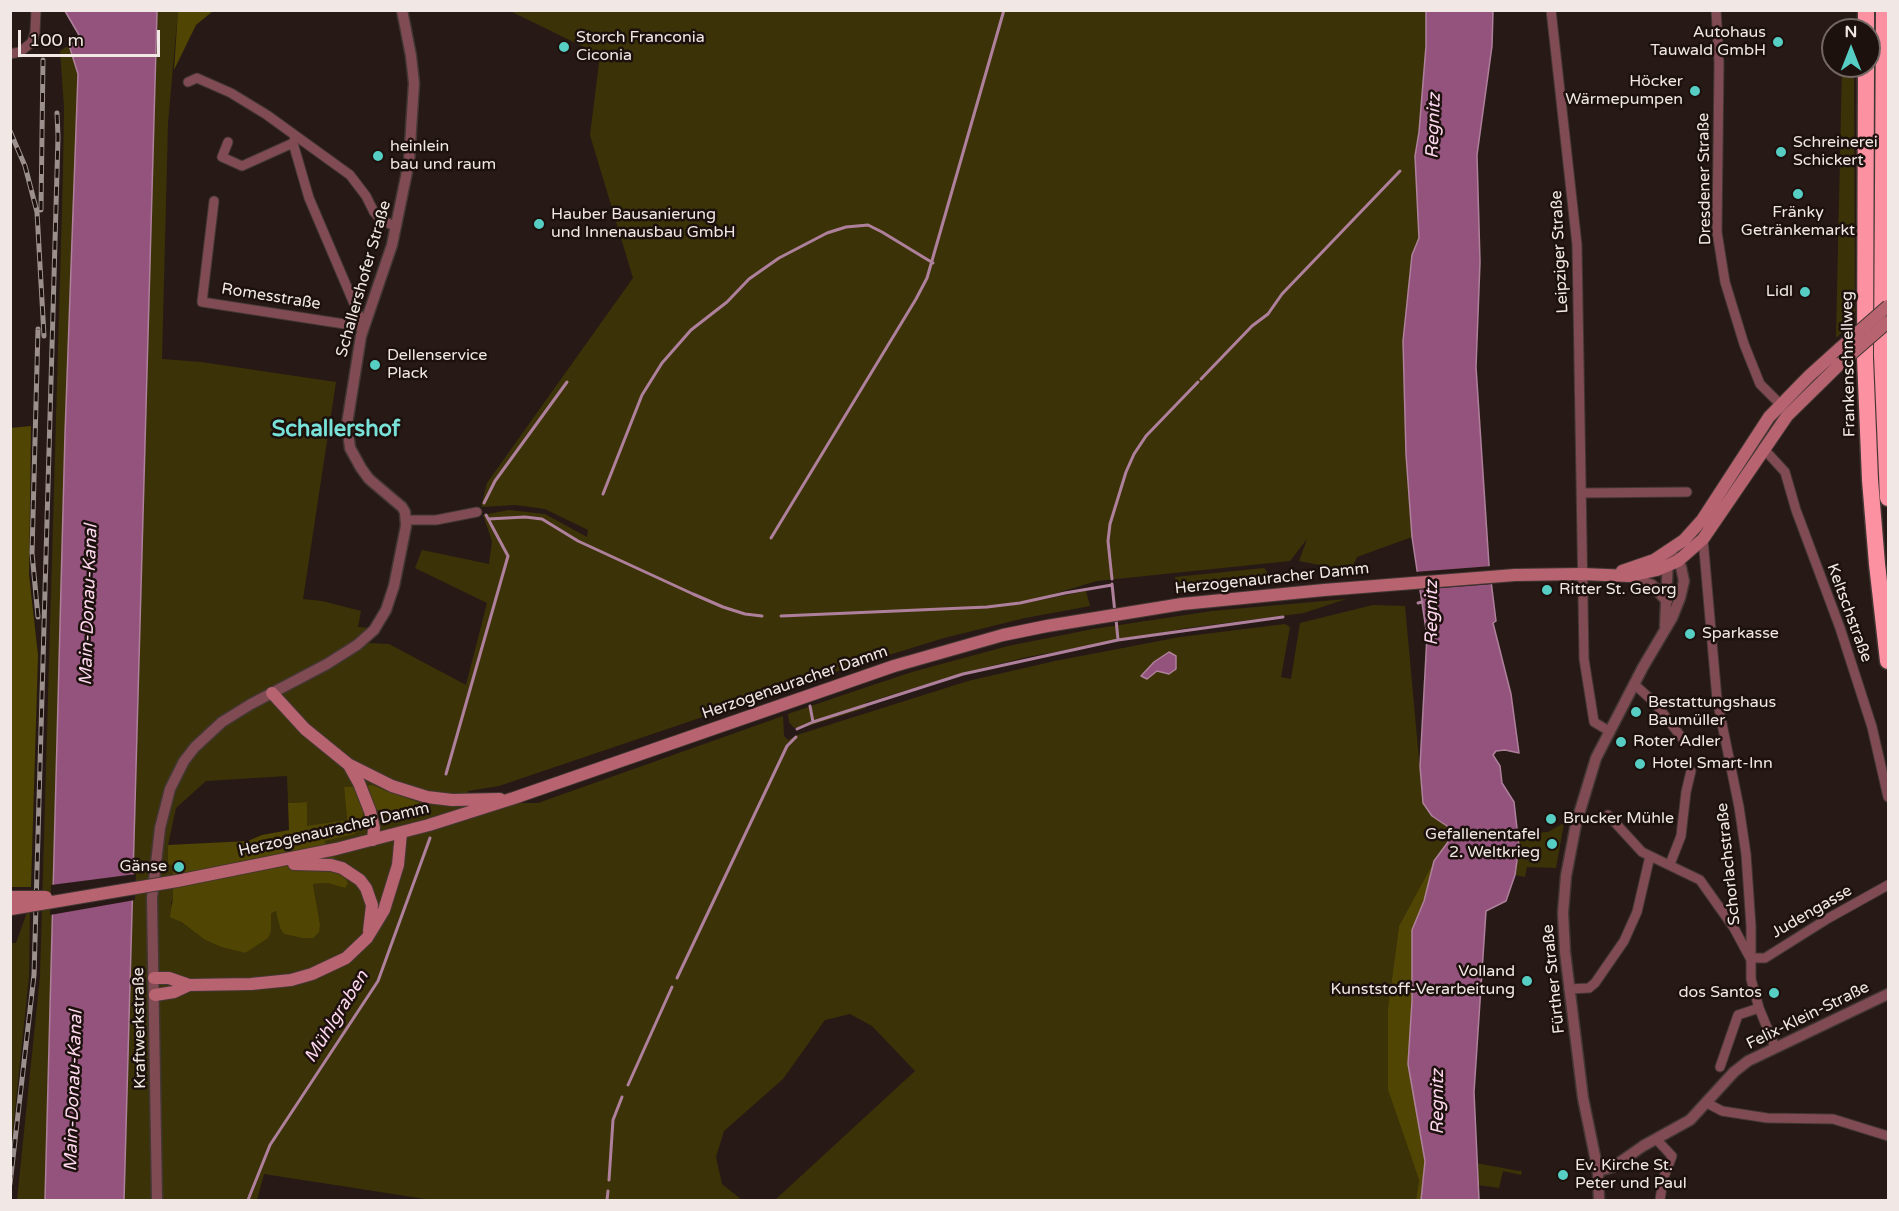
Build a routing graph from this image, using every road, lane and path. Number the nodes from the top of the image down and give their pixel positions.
1 (36, 10) edge
2 (402, 10) edge
3 (1551, 10) edge
4 (1716, 10) edge
5 (1884, 10) edge
6 (10, 54) edge
7 (1866, 78) edge
8 (188, 82) dead end
9 (1888, 96) edge
10 (1884, 125) junction
11 (295, 140) junction
12 (228, 142) dead end
13 (214, 201) dead end
14 (396, 227) junction
15 (1888, 306) edge
16 (1888, 321) edge
17 (364, 327) junction
18 (1780, 404) junction
19 (1763, 448) junction
20 (1687, 492) dead end
21 (1582, 493) junction
22 (1888, 498) edge
23 (477, 512) dead end
24 (406, 520) junction
25 (1703, 538) junction
26 (1669, 552) junction
27 (1673, 563) junction
28 (1582, 574) junction
29 (1607, 574) junction
30 (1629, 576) junction
31 (1667, 602) junction
32 (1664, 629) junction
33 (1888, 661) edge
34 (1634, 684) junction
35 (272, 693) junction
36 (1609, 731) junction
37 (1682, 738) dead end
38 (348, 764) junction
39 (1691, 771) dead end
40 (1888, 797) edge
41 (514, 798) junction
42 (1608, 815) dead end
43 (401, 833) junction
44 (373, 840) junction
45 (1650, 856) junction
46 (1670, 864) junction
47 (266, 865) junction
48 (1888, 885) edge
49 (11, 903) edge
50 (367, 938) junction
51 (1750, 958) junction
52 (154, 978) junction
53 (189, 985) junction
54 (1569, 989) junction
55 (1888, 994) edge
56 (155, 995) junction
57 (1759, 1008) junction
58 (1775, 1047) junction
59 (1720, 1067) dead end
60 (1707, 1103) junction
61 (1888, 1136) edge
62 (1656, 1139) junction
63 (1598, 1171) junction
64 (157, 1200) edge
65 (1599, 1200) edge
66 (1660, 1200) edge

1 - 6 street
2 - 14 street, Schallershofer Straße
3 - 21 street, Leipziger Straße
4 - 18 street, Dresdener Straße
5 - 10 highway, Frankenschnellweg
7 - 33 highway, Frankenschnellweg
8 - 11 street
9 - 10 highway
10 - 22 highway, Frankenschnellweg
11 - 12 street
11 - 14 street
11 - 17 street
13 - 17 street, Romesstraße
14 - 17 street, Schallershofer Straße
15 - 18 main road, Herzogenauracher Damm, bridge
16 - 19 main road, bridge
17 - 24 street, Schallershofer Straße
18 - 26 main road, Herzogenauracher Damm
19 - 25 main road
19 - 40 street, Keltschstraße
20 - 21 street
21 - 28 street, Leipziger Straße
23 - 24 street
24 - 35 street
25 - 27 main road
25 - 51 street, Schorlachstraße
26 - 27 street, Fürther Straße
26 - 29 main road, Herzogenauracher Damm
27 - 30 main road, Herzogenauracher Damm
27 - 31 street, Fürther Straße
27 - 32 street, Fürther Straße
28 - 29 main road, Herzogenauracher Damm
28 - 36 street, Leipziger Straße
28 - 41 main road, Herzogenauracher Damm
29 - 30 main road, Herzogenauracher Damm
30 - 31 street
31 - 32 street, Fürther Straße
32 - 34 street, Fürther Straße
34 - 36 street, Fürther Straße
34 - 37 street
35 - 38 main road
35 - 52 street, Kraftwerkstraße
36 - 54 street, Fürther Straße
38 - 41 main road
38 - 44 main road
39 - 46 street
41 - 43 main road, Herzogenauracher Damm
42 - 45 street
43 - 44 main road, Herzogenauracher Damm
43 - 50 main road
44 - 47 main road, Herzogenauracher Damm
45 - 46 street
45 - 54 street
46 - 51 street
47 - 49 main road, Herzogenauracher Damm, bridge
47 - 50 main road
48 - 51 street, Judengasse
50 - 53 main road
51 - 57 street, Schorlachstraße
52 - 53 main road
52 - 56 street, Kraftwerkstraße
53 - 56 main road
54 - 63 street, Fürther Straße
55 - 58 street, Felix-Klein-Straße
56 - 64 street, Kraftwerkstraße
57 - 58 street, Schorlachstraße
57 - 59 street
58 - 60 street, Felix-Klein-Straße
60 - 61 street
60 - 62 street, Felix-Klein-Straße
62 - 63 street, Felix-Klein-Straße
62 - 66 street
63 - 65 street, Fürther Straße

